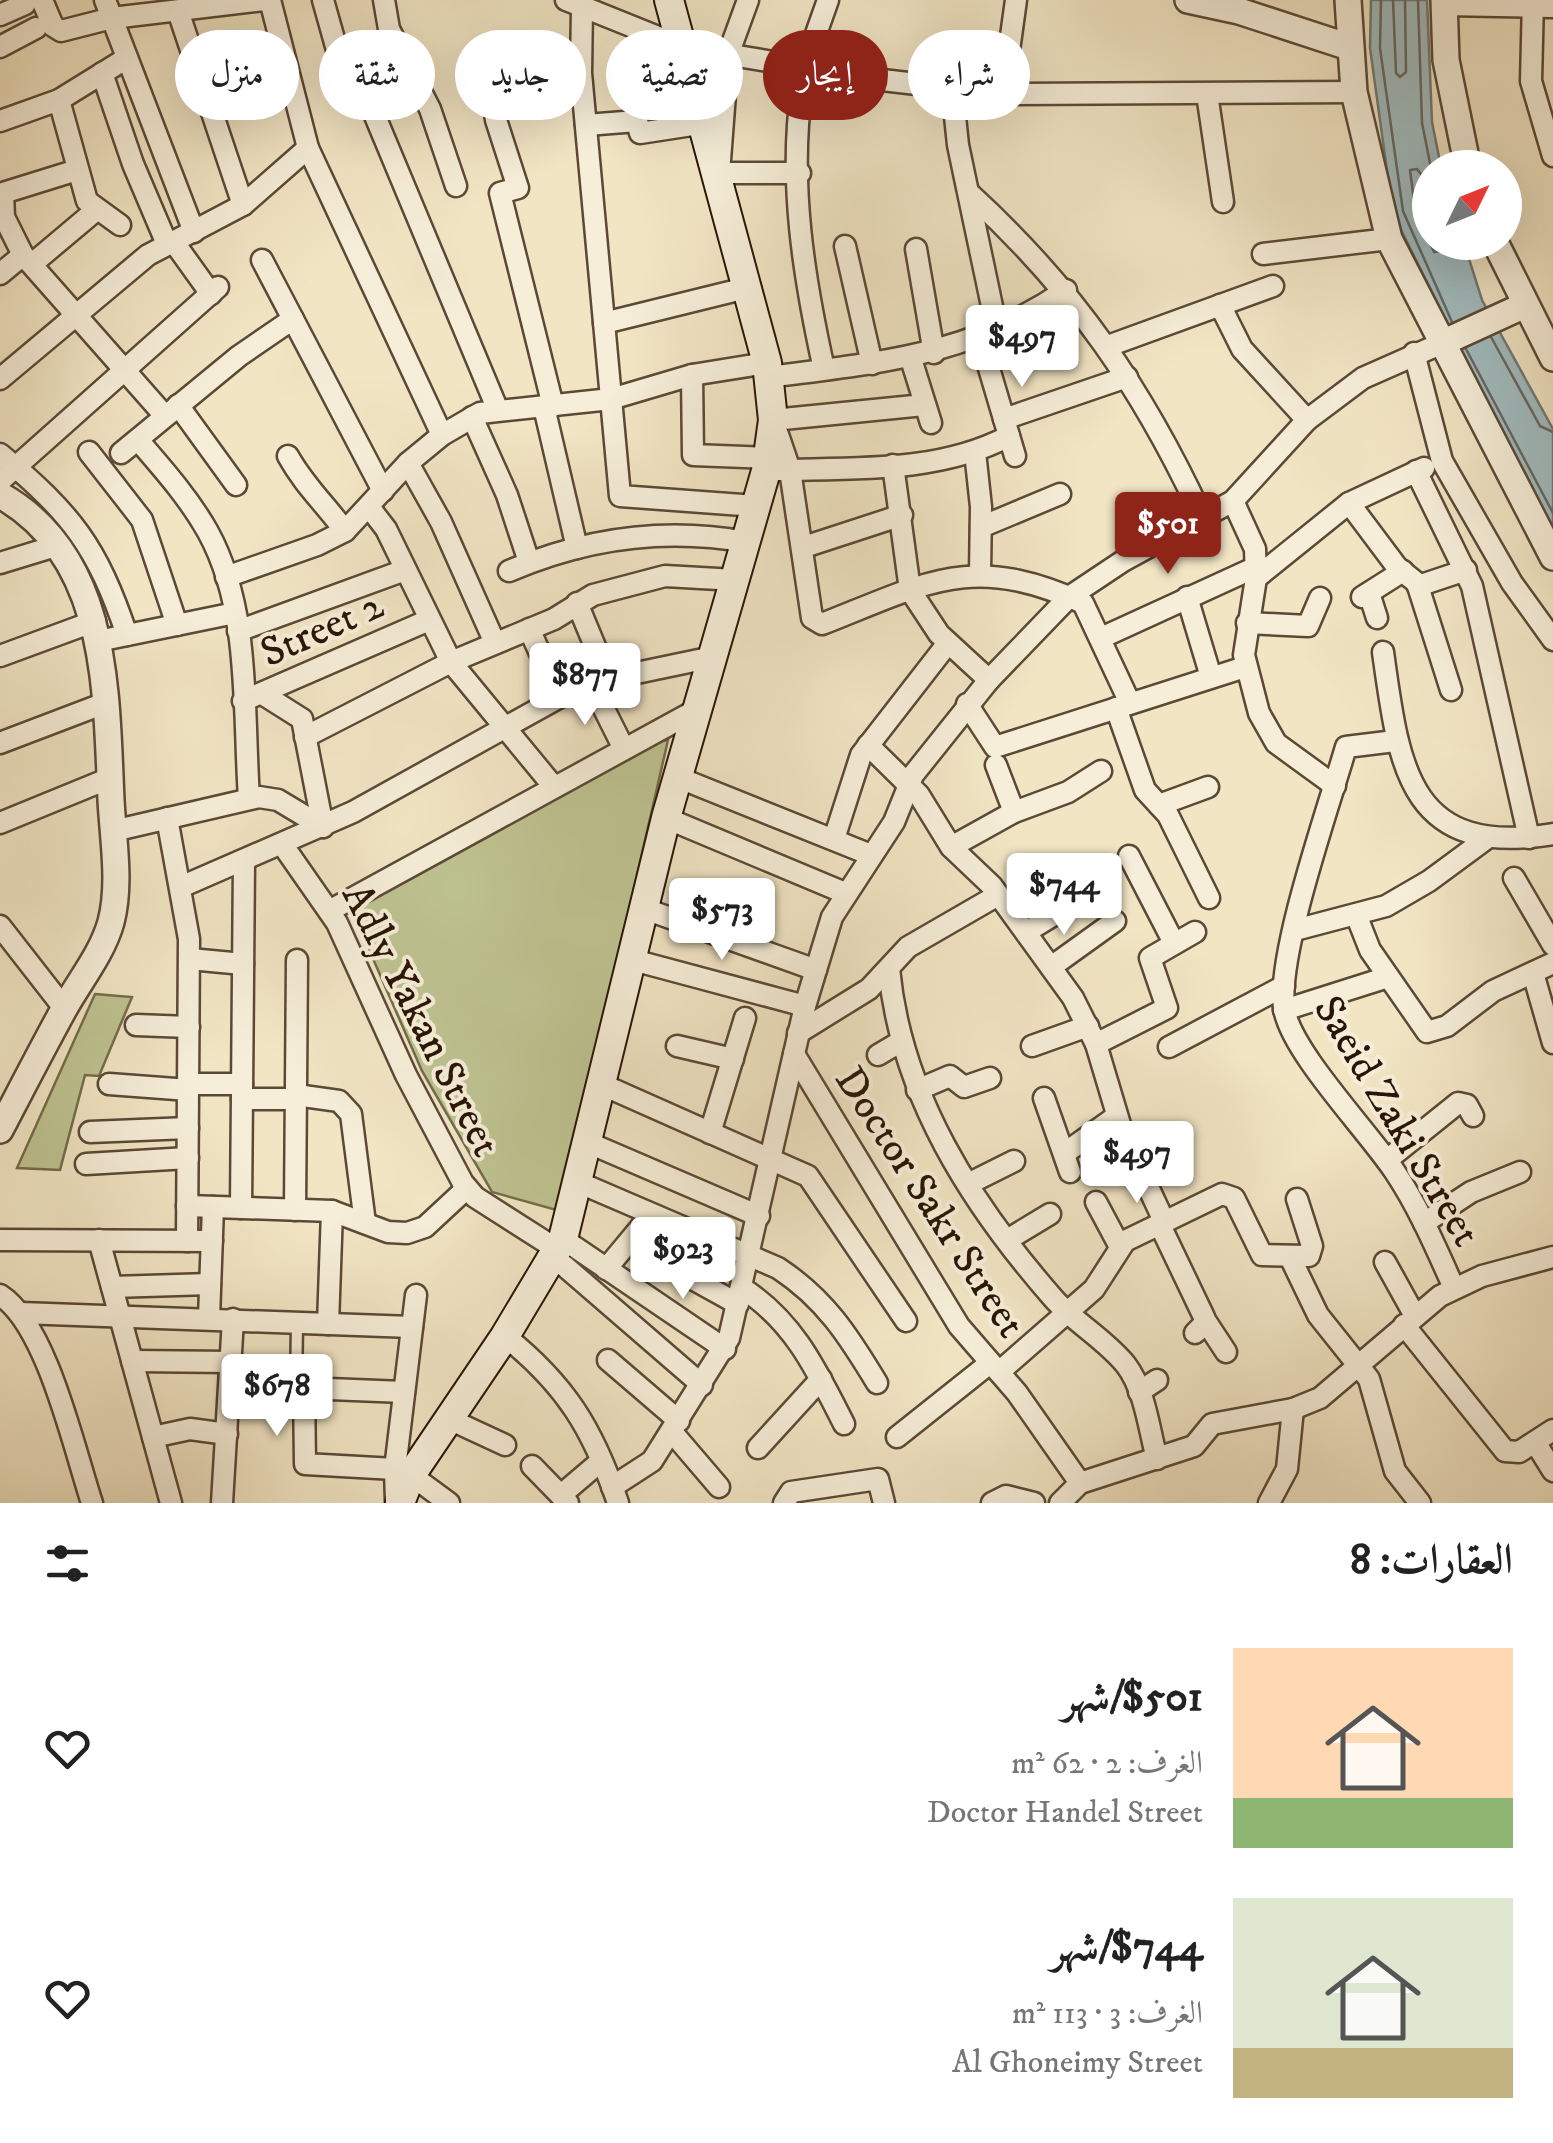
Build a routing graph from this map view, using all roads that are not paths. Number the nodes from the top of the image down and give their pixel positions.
1 (266, 0) edge
2 (323, 0) edge
3 (384, 0) edge
4 (748, 0) edge
5 (828, 0) edge
6 (1016, 0) edge
7 (1188, 0) edge
8 (1348, 0) edge
9 (34, 2) edge
10 (1444, 2) edge
11 (574, 4) edge
12 (1539, 5) edge
13 (108, 9) edge
14 (178, 12) junction
15 (0, 16) edge
16 (36, 28) dead end
17 (577, 30) edge
18 (640, 30) edge
19 (737, 30) edge
20 (818, 30) edge
21 (1012, 30) edge
22 (0, 47) edge
23 (1350, 47) junction
24 (127, 58) junction
25 (102, 73) junction
26 (1553, 77) edge
27 (1530, 81) junction
28 (1354, 92) junction
29 (1030, 94) edge
30 (1207, 94) junction
31 (59, 100) junction
32 (496, 120) edge
33 (586, 120) edge
34 (704, 120) edge
35 (723, 120) edge
36 (800, 120) edge
37 (955, 120) edge
38 (0, 121) edge
39 (705, 123) junction
40 (586, 125) junction
41 (308, 148) junction
42 (1464, 150) edge
43 (1553, 156) edge
44 (77, 170) junction
45 (719, 173) junction
46 (800, 174) junction
47 (456, 186) dead end
48 (971, 194) junction
49 (1224, 202) dead end
50 (243, 205) junction
51 (96, 211) junction
52 (120, 225) dead end
53 (194, 232) junction
54 (1389, 239) junction
55 (170, 242) junction
56 (845, 246) dead end
57 (916, 249) dead end
58 (1263, 254) dead end
59 (27, 260) junction
60 (262, 260) dead end
61 (1501, 260) edge
62 (0, 274) edge
63 (1274, 286) dead end
64 (750, 287) junction
65 (1066, 290) junction
66 (1220, 305) junction
67 (1516, 309) junction
68 (78, 313) junction
69 (293, 319) junction
70 (604, 322) junction
71 (988, 334) junction
72 (1446, 341) junction
73 (1108, 346) junction
74 (934, 353) junction
75 (1414, 353) junction
76 (1552, 355) edge
77 (911, 359) junction
78 (872, 364) junction
79 (824, 369) junction
80 (769, 370) junction
81 (124, 371) junction
82 (692, 375) junction
83 (1127, 377) junction
84 (0, 380) edge
85 (611, 399) junction
86 (548, 407) junction
87 (497, 408) junction
88 (172, 411) junction
89 (472, 416) junction
90 (773, 420) junction
91 (1308, 420) junction
92 (442, 434) junction
93 (1010, 437) junction
94 (89, 452) dead end
95 (974, 452) junction
96 (288, 456) dead end
97 (1442, 460) junction
98 (408, 464) junction
99 (893, 465) junction
100 (774, 466) junction
101 (5, 467) edge
102 (1416, 472) junction
103 (236, 485) dead end
104 (0, 494) edge
105 (1060, 494) dead end
106 (376, 499) junction
107 (1232, 501) junction
108 (1349, 503) junction
109 (756, 506) junction
110 (902, 516) junction
111 (1203, 518) junction
112 (981, 527) junction
113 (344, 530) junction
114 (748, 542) junction
115 (59, 545) junction
116 (804, 547) junction
117 (577, 548) junction
118 (1553, 557) edge
119 (529, 562) junction
120 (0, 564) edge
121 (405, 570) junction
122 (1466, 570) junction
123 (508, 571) dead end
124 (1256, 572) junction
125 (980, 574) junction
126 (226, 578) junction
127 (1410, 579) junction
128 (736, 580) junction
129 (910, 590) junction
130 (1187, 596) junction
131 (1069, 597) junction
132 (1320, 598) dead end
133 (577, 604) junction
134 (1377, 618) dead end
135 (429, 620) junction
136 (236, 622) junction
137 (1247, 623) junction
138 (176, 625) junction
139 (529, 629) junction
140 (96, 631) junction
141 (127, 635) junction
142 (1103, 637) junction
143 (1553, 640) edge
144 (495, 643) junction
145 (948, 644) junction
146 (1382, 652) dead end
147 (0, 656) edge
148 (713, 657) junction
149 (452, 662) junction
150 (1245, 666) junction
151 (1212, 678) junction
152 (989, 680) junction
153 (601, 682) junction
154 (1451, 690) dead end
155 (264, 694) junction
156 (560, 697) junction
157 (243, 701) junction
158 (105, 703) junction
159 (967, 704) junction
160 (1123, 706) junction
161 (698, 708) junction
162 (504, 726) junction
163 (305, 737) junction
164 (1395, 741) junction
165 (0, 743) edge
166 (868, 745) junction
167 (624, 749) junction
168 (996, 765) dead end
169 (1101, 772) dead end
170 (677, 777) junction
171 (110, 778) junction
172 (908, 783) junction
173 (1336, 786) junction
174 (554, 787) junction
175 (1208, 787) dead end
176 (249, 798) junction
177 (1158, 805) junction
178 (1014, 812) junction
179 (167, 818) junction
180 (666, 818) junction
181 (0, 823) edge
182 (322, 827) junction
183 (113, 831) junction
184 (1553, 834) edge
185 (1486, 838) junction
186 (1529, 838) junction
187 (834, 839) junction
188 (282, 844) junction
189 (951, 848) junction
190 (871, 855) junction
191 (1129, 856) dead end
192 (244, 860) junction
193 (1514, 878) dead end
194 (183, 886) junction
195 (845, 892) junction
196 (998, 895) junction
197 (1209, 898) dead end
198 (1075, 902) dead end
199 (645, 908) junction
200 (330, 911) junction
201 (1356, 917) junction
202 (1115, 920) dead end
203 (0, 926) edge
204 (1295, 930) junction
205 (1026, 932) junction
206 (1195, 932) dead end
207 (1174, 944) junction
208 (1553, 946) edge
209 (190, 959) junction
210 (297, 960) dead end
211 (633, 960) junction
212 (1553, 963) edge
213 (243, 964) junction
214 (1051, 967) junction
215 (889, 969) junction
216 (816, 970) junction
217 (1533, 974) junction
218 (1388, 977) junction
219 (1284, 986) junction
220 (805, 1006) junction
221 (64, 1008) junction
222 (1284, 1010) junction
223 (745, 1018) dead end
224 (136, 1025) dead end
225 (189, 1028) junction
226 (1092, 1035) junction
227 (900, 1042) junction
228 (796, 1044) junction
229 (1553, 1044) edge
230 (677, 1046) dead end
231 (1032, 1046) dead end
232 (1169, 1048) dead end
233 (878, 1056) dead end
234 (733, 1059) junction
235 (990, 1078) dead end
236 (907, 1082) junction
237 (109, 1084) dead end
238 (603, 1085) junction
239 (188, 1087) junction
240 (242, 1092) junction
241 (7, 1097) edge
242 (296, 1097) junction
243 (1044, 1098) dead end
244 (1117, 1116) junction
245 (1473, 1116) dead end
246 (188, 1128) junction
247 (0, 1130) edge
248 (90, 1132) dead end
249 (710, 1133) junction
250 (590, 1143) junction
251 (188, 1158) junction
252 (770, 1160) junction
253 (1388, 1160) junction
254 (1014, 1161) dead end
255 (86, 1164) dead end
256 (1520, 1172) dead end
257 (580, 1183) junction
258 (968, 1184) junction
259 (467, 1188) junction
260 (1297, 1199) dead end
261 (1096, 1202) dead end
262 (187, 1206) junction
263 (213, 1207) junction
264 (241, 1208) junction
265 (295, 1210) junction
266 (332, 1211) junction
267 (1050, 1214) dead end
268 (651, 1215) junction
269 (759, 1216) junction
270 (1161, 1222) junction
271 (365, 1223) junction
272 (1424, 1223) junction
273 (0, 1240) edge
274 (99, 1240) junction
275 (1006, 1240) junction
276 (187, 1241) junction
277 (212, 1241) junction
278 (1120, 1247) junction
279 (558, 1249) junction
280 (651, 1256) dead end
281 (750, 1256) junction
282 (1290, 1257) junction
283 (1553, 1257) edge
284 (1385, 1262) dead end
285 (606, 1269) junction
286 (210, 1284) junction
287 (112, 1287) junction
288 (1454, 1288) junction
289 (0, 1295) edge
290 (416, 1295) dead end
291 (740, 1296) junction
292 (1067, 1313) junction
293 (21, 1314) junction
294 (119, 1314) junction
295 (210, 1318) junction
296 (233, 1319) junction
297 (906, 1321) dead end
298 (1410, 1321) junction
299 (297, 1322) junction
300 (328, 1324) junction
301 (412, 1327) junction
302 (505, 1336) junction
303 (724, 1349) junction
304 (1226, 1352) dead end
305 (608, 1360) dead end
306 (132, 1361) junction
307 (231, 1362) junction
308 (1360, 1365) junction
309 (995, 1367) junction
310 (821, 1379) junction
311 (1157, 1380) dead end
312 (877, 1384) dead end
313 (230, 1385) junction
314 (702, 1385) junction
315 (300, 1388) junction
316 (404, 1392) junction
317 (1139, 1392) junction
318 (1293, 1409) junction
319 (449, 1418) junction
320 (844, 1424) dead end
321 (675, 1427) junction
322 (227, 1434) junction
323 (1544, 1436) edge
324 (153, 1437) junction
325 (897, 1437) dead end
326 (505, 1445) dead end
327 (758, 1448) dead end
328 (1157, 1459) junction
329 (601, 1460) junction
330 (532, 1466) dead end
331 (1553, 1471) edge
332 (403, 1472) junction
333 (1080, 1483) junction
334 (719, 1488) dead end
335 (615, 1495) edge
336 (564, 1499) edge
337 (92, 1503) edge
338 (171, 1503) edge
339 (222, 1503) edge
340 (398, 1503) edge
341 (449, 1503) edge
342 (784, 1503) edge
343 (884, 1503) edge
344 (992, 1503) edge
345 (1034, 1503) edge
346 (1060, 1503) edge
347 (1269, 1503) edge
348 (1420, 1503) edge

1 - 14 street
1 - 41 street
2 - 87 street
3 - 47 street
4 - 19 street
5 - 20 street
6 - 21 street
7 - 23 street
8 - 23 street
9 - 13 street
9 - 15 street
10 - 12 street
10 - 42 street
11 - 17 street
11 - 18 street
12 - 27 street
13 - 14 street
13 - 24 street
14 - 50 street
16 - 22 street
23 - 28 street
24 - 25 street
24 - 53 street
25 - 31 street
25 - 55 street
26 - 27 street
27 - 43 street
28 - 30 street
28 - 54 street
29 - 30 street
30 - 49 street
31 - 38 street
31 - 44 street
32 - 86 street
33 - 40 street
34 - 39 main road
35 - 45 street
36 - 46 street
37 - 48 street
39 - 40 street
39 - 45 main road
40 - 70 street
41 - 50 street
41 - 92 street
44 - 51 street
44 - 59 street
45 - 46 street
45 - 64 main road
46 - 79 street
48 - 65 street
48 - 71 street
50 - 53 street
51 - 52 street
51 - 59 street
53 - 55 street
54 - 58 street
54 - 72 street
55 - 68 street
55 - 81 street
56 - 78 street
57 - 74 street
59 - 62 street
59 - 68 street
60 - 69 street
61 - 67 street
63 - 66 street
64 - 70 street
64 - 80 main road
65 - 71 street
65 - 73 street
66 - 73 street
66 - 91 street
67 - 72 street
67 - 76 street
68 - 81 street
68 - 84 street
69 - 88 street
69 - 106 street
70 - 85 street
71 - 74 street
71 - 93 street
72 - 75 street
72 - 118 street
73 - 83 street
74 - 77 street
75 - 91 street
75 - 97 street
77 - 78 street
77 - 90 street
78 - 79 street
79 - 80 street
80 - 82 street
80 - 90 main road
81 - 88 street
81 - 101 street
82 - 85 street
82 - 100 street
83 - 93 street
83 - 111 street
85 - 86 street
85 - 109 street
86 - 87 street
86 - 117 street
87 - 89 street
88 - 103 street
88 - 126 street
89 - 92 street
89 - 119 street
90 - 100 main road
91 - 107 street
92 - 98 street
93 - 95 street
94 - 138 street
95 - 99 street
95 - 112 street
96 - 113 street
97 - 102 street
97 - 143 street
98 - 106 street
98 - 144 street
99 - 100 street
99 - 110 street
100 - 109 main road
100 - 116 street
101 - 141 street
102 - 108 street
102 - 122 street
104 - 115 street
105 - 112 street
106 - 113 street
106 - 121 street
107 - 111 street
107 - 124 street
108 - 124 street
108 - 127 street
109 - 114 main road
110 - 116 street
110 - 129 street
111 - 131 street
112 - 125 street
113 - 126 street
114 - 117 street
114 - 128 main road
115 - 120 street
115 - 140 street
116 - 129 street
117 - 119 street
119 - 123 street
121 - 135 street
121 - 136 street
122 - 127 street
122 - 186 street
124 - 130 street
124 - 137 street
125 - 129 street
125 - 131 street
126 - 136 street
127 - 134 street
127 - 154 street
128 - 133 street
128 - 148 main road
129 - 145 street
130 - 142 street
130 - 151 street
131 - 142 street
131 - 152 street
132 - 137 street
133 - 139 street
133 - 153 street
135 - 149 street
135 - 155 street, Street 2
136 - 138 street
136 - 157 street
137 - 150 street
138 - 141 street
139 - 144 street
139 - 156 street
140 - 141 street
140 - 147 street
140 - 158 street
142 - 160 street
144 - 149 street
145 - 152 street
145 - 166 street
146 - 164 street
148 - 153 street
148 - 161 main road
149 - 162 street
149 - 163 street
150 - 151 street
150 - 173 street
151 - 160 street
152 - 159 street
153 - 156 street
153 - 167 street
155 - 157 street, Street 2
155 - 163 street
156 - 162 street
157 - 176 street
158 - 165 street
158 - 171 street
159 - 160 street
159 - 172 street
160 - 177 street
161 - 167 street
161 - 170 main road
162 - 174 street
162 - 182 street
163 - 182 street
164 - 173 street, Saeid Zaki Street
164 - 185 street
166 - 172 street
166 - 187 street
167 - 174 street
168 - 178 street
169 - 178 street
170 - 180 main road
170 - 187 street
171 - 181 street
171 - 183 street
172 - 189 street
172 - 190 street
173 - 204 street, Saeid Zaki Street
174 - 200 street
175 - 177 street
176 - 179 street
176 - 182 street
177 - 197 street
178 - 189 street
179 - 183 street
179 - 194 street
180 - 195 street
180 - 199 main road
182 - 188 street
183 - 221 street
184 - 186 street
185 - 186 street
185 - 201 street
187 - 190 street
188 - 192 street
188 - 200 street, Adly Yakan Street
189 - 196 street
190 - 195 street
191 - 207 street
192 - 194 street
192 - 213 street
193 - 208 street
194 - 209 street
195 - 216 street
196 - 205 street
196 - 215 street
198 - 205 street
199 - 211 main road
199 - 216 street
200 - 259 street, Adly Yakan Street
201 - 204 street
201 - 218 street
202 - 214 street
203 - 221 street
204 - 219 street, Saeid Zaki Street
205 - 214 street
206 - 207 street
207 - 226 street
209 - 213 street
209 - 225 street
210 - 242 street
211 - 220 street
211 - 238 main road
212 - 217 street
213 - 240 street
214 - 226 street
215 - 227 street
215 - 228 street
216 - 220 street
217 - 218 street
217 - 229 street
218 - 222 street
219 - 222 street, Saeid Zaki Street
219 - 232 street
220 - 228 street
221 - 241 street
222 - 253 street, Saeid Zaki Street
223 - 234 street
224 - 225 street
225 - 239 street
226 - 231 street
226 - 244 street
227 - 233 street
227 - 236 street
228 - 252 street
228 - 309 street, Doctor Sakr Street
230 - 234 street
234 - 249 street
235 - 236 street
236 - 258 street
237 - 239 street
238 - 249 street
238 - 250 main road
239 - 240 street
239 - 246 street
240 - 242 street
240 - 264 street
241 - 247 street
242 - 265 street
242 - 271 street
243 - 244 street
244 - 270 street
245 - 253 street
246 - 248 street
246 - 251 street
249 - 252 street
250 - 257 main road
250 - 269 street
251 - 255 street
251 - 262 street
252 - 269 street
252 - 297 street
253 - 272 street, Saeid Zaki Street
254 - 258 street
256 - 272 street
257 - 268 street
257 - 279 main road
258 - 275 street
259 - 271 street
259 - 279 street, Adly Yakan Street
260 - 282 street
261 - 278 street
262 - 263 street
262 - 276 street
263 - 264 street
263 - 277 street
264 - 265 street
265 - 266 street
266 - 271 street
266 - 300 street
267 - 275 street
268 - 281 street
268 - 285 street
269 - 281 street
270 - 278 street
270 - 282 street
270 - 304 street
272 - 288 street, Saeid Zaki Street
273 - 274 street
274 - 276 street
274 - 287 street
275 - 292 street
276 - 277 street
277 - 286 street
278 - 292 street
279 - 285 street
279 - 302 main road
279 - 314 street
280 - 291 street
281 - 291 street
281 - 312 street
282 - 308 street
283 - 288 street
284 - 298 street
285 - 303 street
286 - 287 street
286 - 295 street
287 - 294 street
288 - 298 street
289 - 293 street
290 - 301 street
291 - 303 street
291 - 310 street
292 - 309 street
292 - 317 street
293 - 294 street
293 - 337 street
294 - 295 street
294 - 306 street
295 - 296 street
296 - 299 street
296 - 307 street
298 - 308 street
298 - 323 street
299 - 300 street
299 - 315 lane
300 - 301 street
301 - 316 street
302 - 319 main road
302 - 329 street
303 - 314 street
305 - 321 street
306 - 307 street
306 - 324 street
307 - 313 street
308 - 318 street
308 - 348 street
309 - 325 street
309 - 333 street, Doctor Sakr Street
310 - 320 street
310 - 327 street
311 - 317 street
313 - 315 street
313 - 322 street
314 - 321 street
315 - 316 street
315 - 332 street
316 - 332 street
317 - 328 street
318 - 328 street
318 - 347 street
319 - 326 street
319 - 332 main road
321 - 334 street
321 - 335 street
322 - 324 street
322 - 339 street
323 - 331 street
324 - 338 street
328 - 333 street
329 - 335 street
329 - 336 street
330 - 336 street
332 - 340 main road
332 - 341 street
333 - 346 street
342 - 343 street
344 - 345 street

